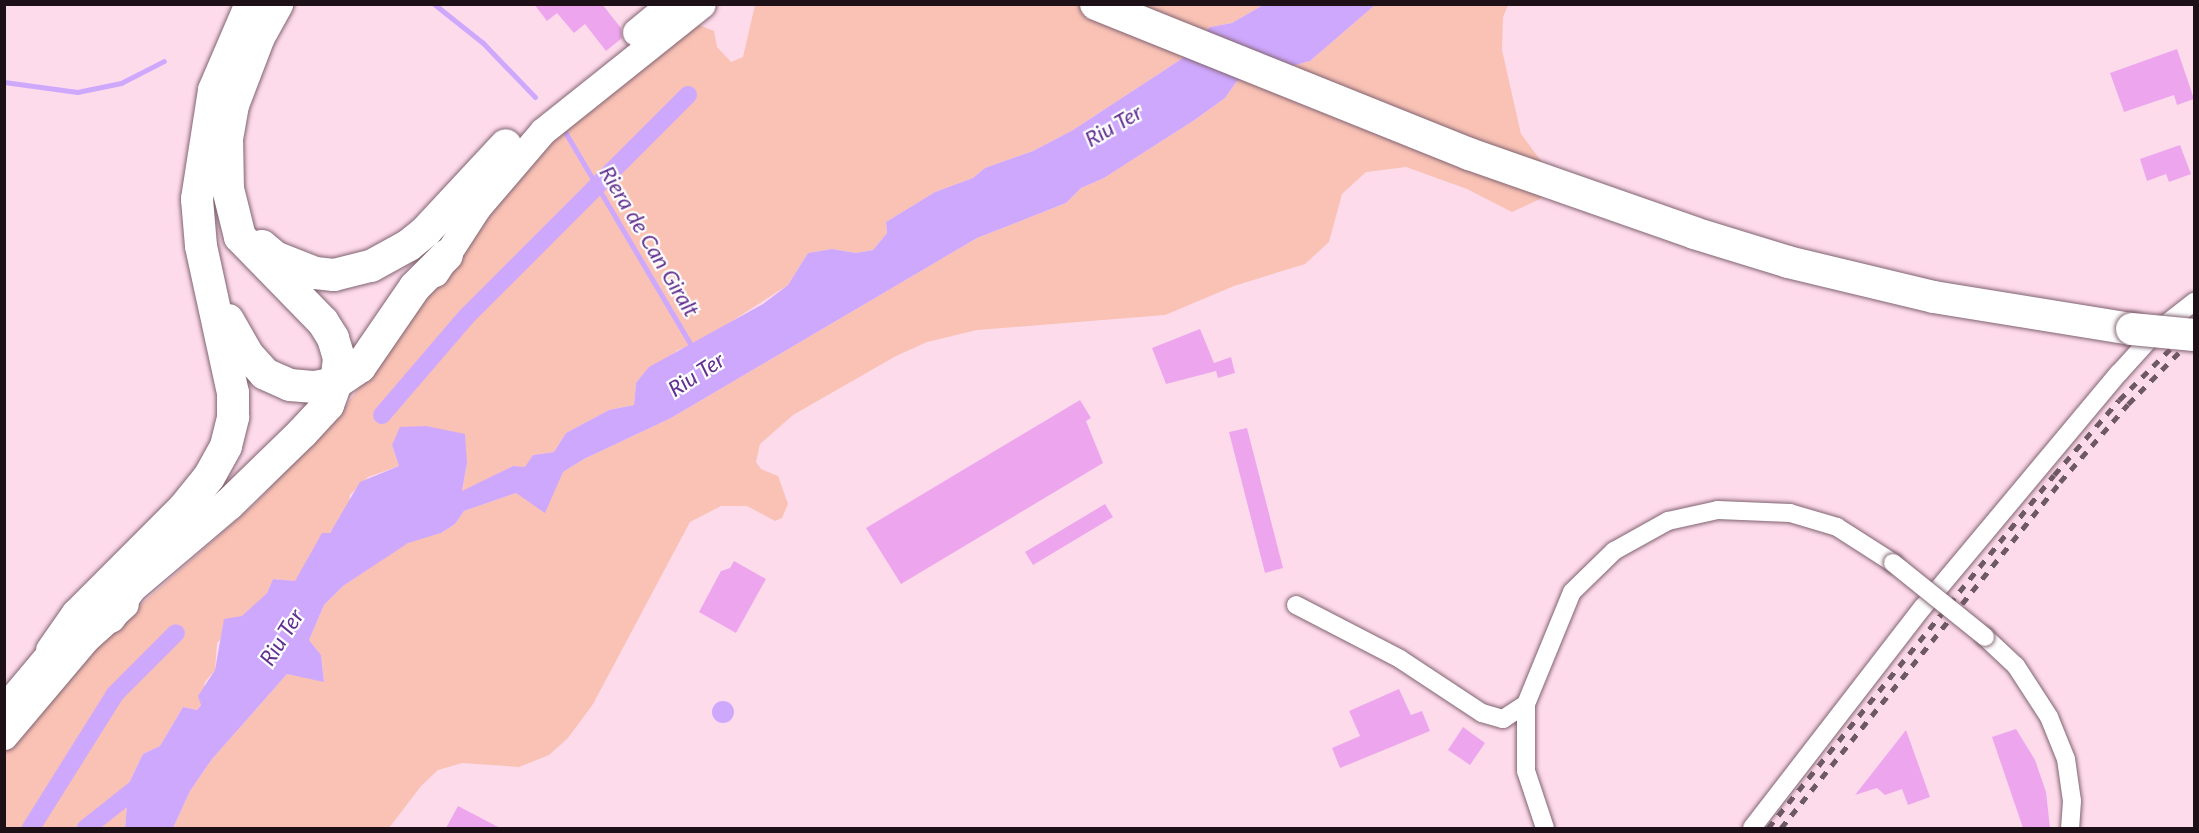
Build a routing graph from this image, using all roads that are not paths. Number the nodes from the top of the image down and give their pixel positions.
1 (251, 4) edge
2 (277, 4) edge
3 (670, 4) edge
4 (702, 4) edge
5 (1096, 4) edge
6 (506, 146) junction
7 (228, 189) junction
8 (447, 255) junction
9 (206, 273) junction
10 (2194, 302) edge
11 (2194, 334) edge
12 (336, 383) junction
13 (1296, 605) dead end
14 (110, 617) junction
15 (52, 651) junction
16 (1526, 704) junction
17 (4, 708) edge
18 (4, 736) edge
19 (1545, 828) edge
20 (1752, 828) edge
21 (2070, 828) edge

1 - 9 highway
2 - 7 highway
3 - 6 main road
4 - 8 main road
5 - 11 highway, bridge
6 - 7 highway
6 - 12 main road
7 - 12 highway
8 - 12 highway
8 - 14 main road
9 - 12 highway
9 - 15 highway
10 - 20 street
12 - 14 highway
12 - 15 main road
13 - 16 street
14 - 18 main road
15 - 17 main road
16 - 19 street
16 - 21 street, bridge

